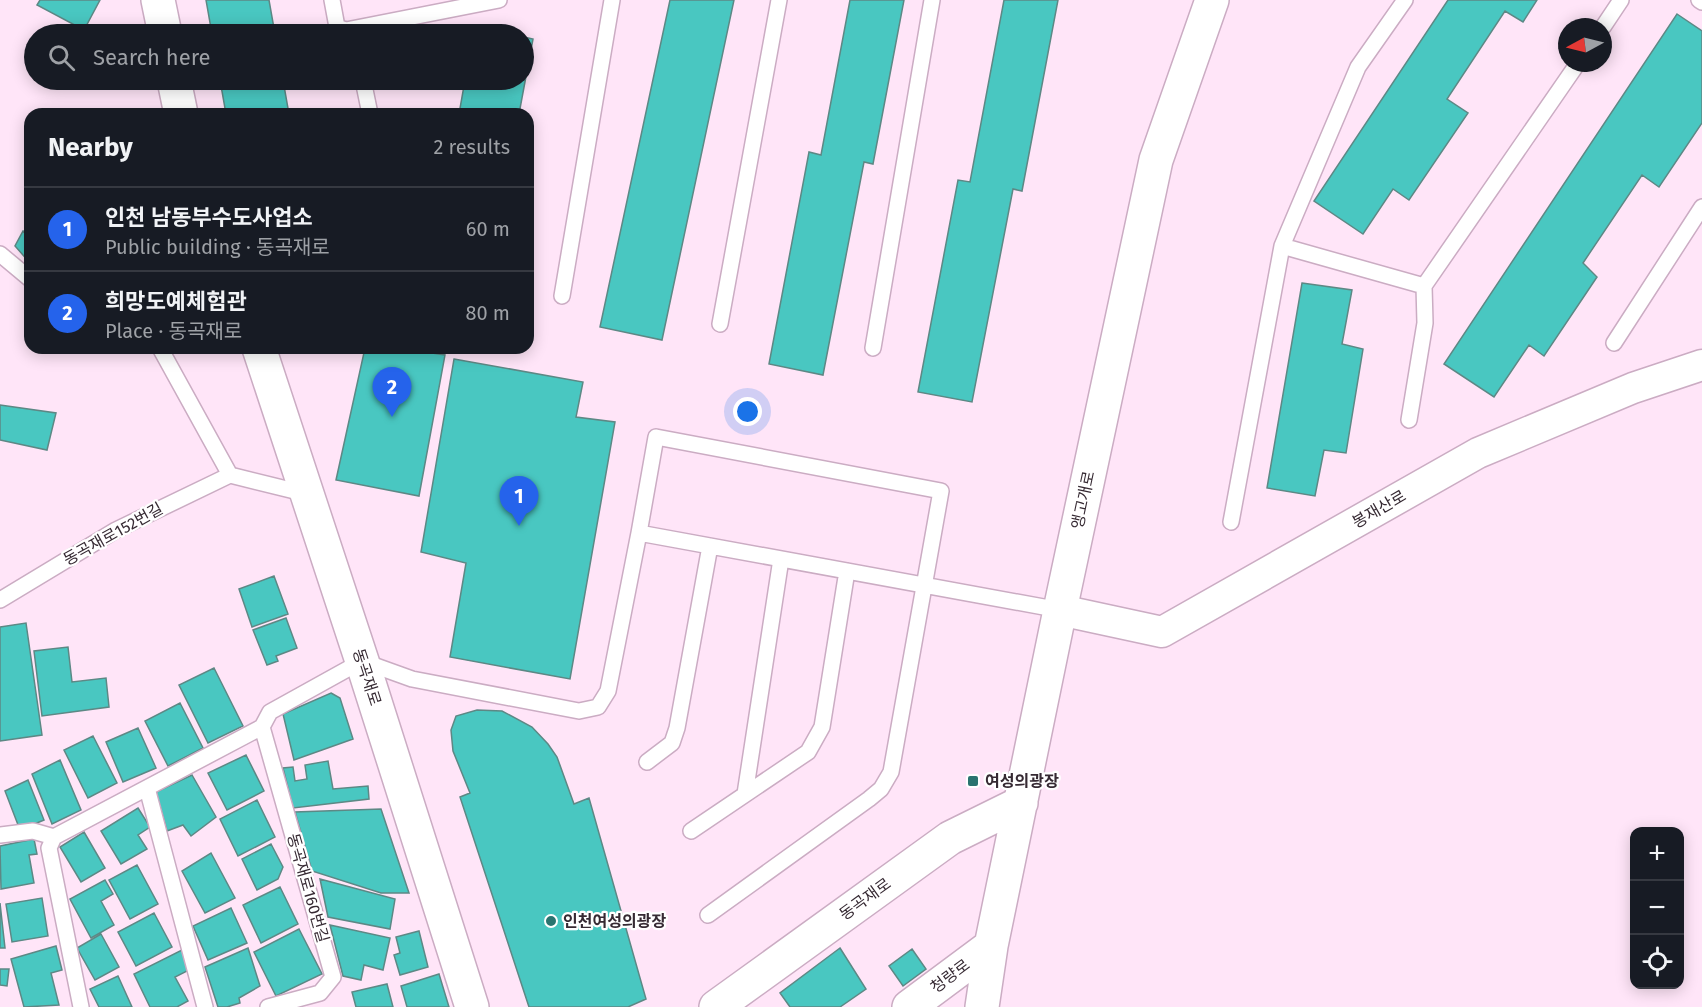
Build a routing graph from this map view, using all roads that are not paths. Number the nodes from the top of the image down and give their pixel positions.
1 (158, 0) edge
2 (332, 0) edge
3 (495, 0) edge
4 (612, 0) edge
5 (779, 0) edge
6 (932, 0) edge
7 (1212, 0) edge
8 (1405, 0) edge
9 (1621, 0) edge
10 (1609, 18) edge
11 (163, 24) edge
12 (336, 24) edge
13 (389, 24) edge
14 (1572, 72) edge
15 (176, 90) edge
16 (365, 90) edge
17 (180, 108) edge
18 (369, 108) edge
19 (1702, 207) edge
20 (1282, 246) junction
21 (0, 254) edge
22 (24, 274) edge
23 (1424, 286) junction
24 (562, 296) dead end
25 (720, 324) dead end
26 (1614, 344) dead end
27 (873, 348) dead end
28 (163, 354) edge
29 (261, 354) edge
30 (1702, 365) edge
31 (1409, 420) dead end
32 (230, 474) junction
33 (307, 494) junction
34 (1231, 522) dead end
35 (639, 533) junction
36 (710, 546) junction
37 (781, 559) junction
38 (847, 571) junction
39 (923, 585) junction
40 (0, 600) edge
41 (1060, 610) junction
42 (362, 661) junction
43 (262, 727) junction
44 (647, 762) dead end
45 (147, 788) junction
46 (745, 794) junction
47 (1021, 802) junction
48 (691, 831) dead end
49 (0, 835) edge
50 (54, 837) junction
51 (708, 915) dead end
52 (991, 946) junction
53 (81, 1007) edge
54 (204, 1007) edge
55 (268, 1007) edge
56 (472, 1007) edge
57 (716, 1007) edge
58 (909, 1007) edge
59 (982, 1007) edge

1 - 11 street
2 - 12 lane
3 - 13 lane
4 - 24 lane
5 - 25 lane
6 - 27 lane
7 - 41 street, 앵고개로
8 - 20 lane
9 - 10 lane
14 - 23 lane
15 - 17 street
16 - 18 lane
19 - 26 lane
20 - 23 lane
20 - 34 lane
21 - 22 lane
23 - 31 lane
28 - 32 lane
29 - 33 street, 동곡재로
30 - 41 street, 봉재산로
32 - 33 lane
32 - 40 lane, 동곡재로152번길
33 - 42 street, 동곡재로
35 - 36 lane
35 - 39 lane
35 - 42 lane
36 - 37 lane
36 - 44 lane
37 - 38 lane
37 - 46 lane
38 - 39 lane
38 - 46 lane
39 - 41 lane
39 - 51 lane
41 - 47 street, 앵고개로
42 - 43 lane
42 - 56 street, 동곡재로
43 - 45 lane
43 - 55 lane, 동곡재로160번길
45 - 50 lane
45 - 54 lane
46 - 48 lane
47 - 52 street, 앵고개로
47 - 57 street, 동곡재로
49 - 50 lane
50 - 53 lane
52 - 58 street, 청량로
52 - 59 street, 앵고개로

